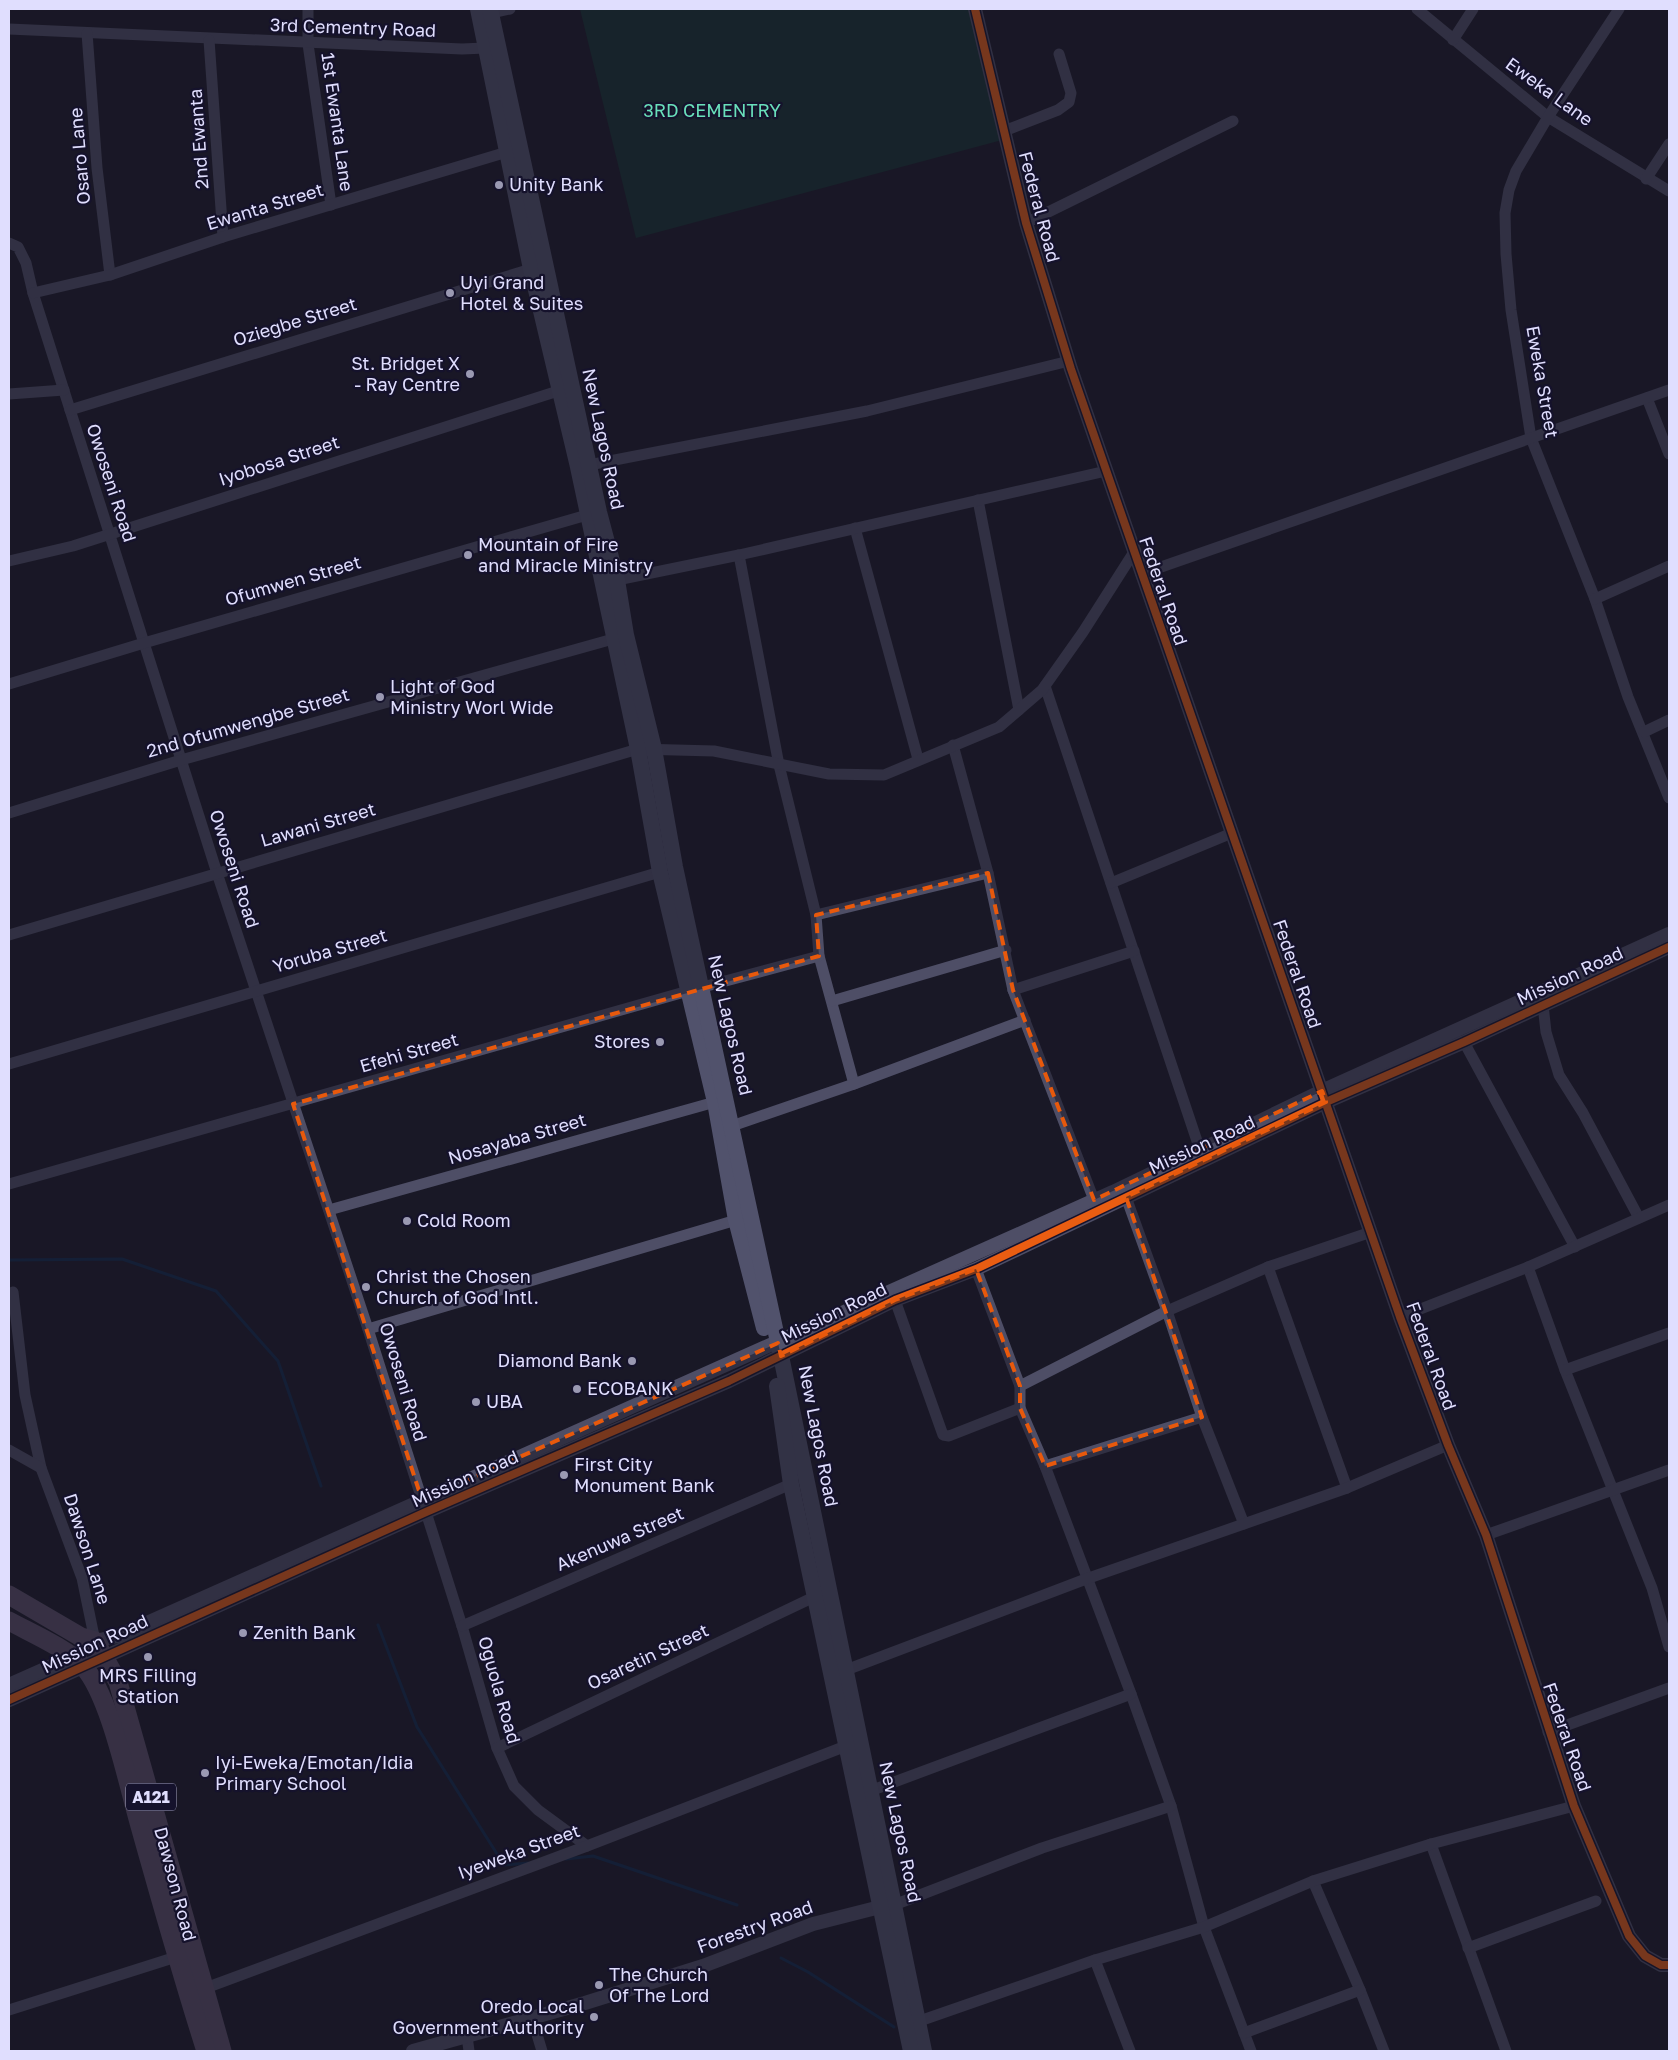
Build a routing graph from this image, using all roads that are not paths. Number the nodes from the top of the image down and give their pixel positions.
1 (308, 9) edge
2 (510, 9) edge
3 (975, 9) edge
4 (1416, 9) edge
5 (1473, 9) edge
6 (1619, 9) edge
7 (487, 10) edge
8 (9, 29) edge
9 (87, 34) junction
10 (209, 40) junction
11 (1453, 40) junction
12 (308, 44) junction
13 (485, 48) junction
14 (1059, 54) dead end
15 (1548, 117) junction
16 (1233, 120) dead end
17 (1004, 131) junction
18 (1669, 144) edge
19 (507, 152) junction
20 (1646, 178) junction
21 (1669, 191) edge
22 (331, 205) junction
23 (1026, 223) junction
24 (223, 237) junction
25 (13, 245) edge
26 (531, 269) junction
27 (110, 275) junction
28 (33, 294) junction
29 (1068, 361) junction
30 (64, 390) junction
31 (1669, 390) edge
32 (558, 391) junction
33 (9, 394) edge
34 (1647, 398) junction
35 (70, 410) junction
36 (1532, 438) junction
37 (1669, 454) edge
38 (589, 465) junction
39 (1106, 471) junction
40 (978, 500) junction
41 (587, 515) junction
42 (855, 528) junction
43 (109, 533) junction
44 (1134, 552) junction
45 (740, 555) junction
46 (9, 562) edge
47 (1669, 566) edge
48 (1141, 574) junction
49 (617, 580) junction
50 (1595, 599) junction
51 (613, 639) junction
52 (144, 643) junction
53 (9, 684) edge
54 (1045, 686) junction
55 (1019, 710) junction
56 (1669, 720) edge
57 (1644, 732) junction
58 (953, 745) junction
59 (646, 749) junction
60 (918, 759) junction
61 (181, 760) junction
62 (779, 765) junction
63 (1669, 798) edge
64 (9, 813) edge
65 (1232, 834) junction
66 (660, 872) junction
67 (217, 873) junction
68 (988, 873) junction
69 (1111, 883) junction
70 (816, 915) junction
71 (1669, 934) edge
72 (9, 935) edge
73 (1669, 947) edge
74 (1006, 950) junction
75 (1134, 951) junction
76 (819, 956) junction
77 (694, 989) junction
78 (1014, 990) junction
79 (256, 991) junction
80 (832, 1001) junction
81 (1543, 1005) junction
82 (1025, 1020) junction
83 (1464, 1042) junction
84 (9, 1064) edge
85 (854, 1084) junction
86 (1324, 1097) junction
87 (715, 1102) junction
88 (293, 1104) junction
89 (726, 1128) junction
90 (1200, 1150) junction
91 (9, 1184) edge
92 (1126, 1197) junction
93 (1094, 1200) junction
94 (1669, 1205) edge
95 (329, 1210) junction
96 (744, 1218) junction
97 (1639, 1218) junction
98 (1370, 1232) junction
99 (1575, 1248) junction
100 (1268, 1267) junction
101 (1528, 1267) junction
102 (976, 1269) junction
103 (13, 1292) dead end
104 (895, 1300) junction
105 (1167, 1311) junction
106 (1400, 1316) junction
107 (368, 1329) junction
108 (1669, 1333) edge
109 (776, 1351) junction
110 (1566, 1370) junction
111 (1020, 1386) junction
112 (1020, 1408) junction
113 (1202, 1417) junction
114 (1448, 1445) junction
115 (9, 1450) edge
116 (1045, 1466) junction
117 (41, 1468) junction
118 (1669, 1470) edge
119 (791, 1484) junction
120 (1347, 1488) junction
121 (1613, 1490) junction
122 (424, 1506) junction
123 (1244, 1524) junction
124 (1486, 1535) junction
125 (1086, 1579) junction
126 (9, 1596) edge
127 (814, 1597) junction
128 (9, 1621) edge
129 (462, 1626) junction
130 (1669, 1647) edge
131 (100, 1649) junction
132 (77, 1662) junction
133 (846, 1670) junction
134 (9, 1685) edge
135 (1669, 1688) edge
136 (1131, 1694) junction
137 (9, 1700) edge
138 (1548, 1732) junction
139 (846, 1746) junction
140 (497, 1748) junction
141 (870, 1790) junction
142 (1170, 1806) junction
143 (1574, 1806) junction
144 (1431, 1844) junction
145 (586, 1846) junction
146 (1313, 1880) junction
147 (1596, 1901) dead end
148 (887, 1906) junction
149 (1204, 1927) junction
150 (1468, 1948) junction
151 (176, 1957) junction
152 (1095, 1960) junction
153 (1669, 1965) edge
154 (203, 1988) junction
155 (1360, 1990) junction
156 (9, 2010) edge
157 (532, 2018) junction
158 (911, 2024) junction
159 (1244, 2033) junction
160 (467, 2036) junction
161 (206, 2051) edge
162 (222, 2051) edge
163 (413, 2051) edge
164 (470, 2051) edge
165 (542, 2051) edge
166 (910, 2051) edge
167 (924, 2051) edge
168 (1130, 2051) edge
169 (1251, 2051) edge
170 (1384, 2051) edge
171 (1506, 2051) edge

1 - 12 street, 1st Ewanta Lane
2 - 7 street
3 - 17 street, Federal Road
4 - 11 street, Eweka Lane
5 - 11 street
6 - 15 street, Eweka Street
7 - 13 main road, New Lagos Road
7 - 38 main road, New Lagos Road
8 - 9 street, 3rd Cementry Road
9 - 10 street, 3rd Cementry Road
9 - 27 street, Osaro Lane
10 - 12 street, 3rd Cementry Road
10 - 24 street, 2nd Ewanta
11 - 15 street, Eweka Lane
12 - 13 street, 3rd Cementry Road
12 - 22 street, 1st Ewanta Lane
13 - 19 main road, New Lagos Road
14 - 17 street
15 - 20 street, Eweka Lane
15 - 36 street, Eweka Street
16 - 23 street
17 - 23 street, Federal Road
18 - 20 street
19 - 22 street, Ewanta Street
19 - 26 main road, New Lagos Road
20 - 21 street, Eweka Lane
22 - 24 street, Ewanta Street
23 - 29 street, Federal Road
24 - 27 street, Ewanta Street
25 - 28 street, Owoseni Road
26 - 32 main road, New Lagos Road
26 - 35 street, Oziegbe Street
27 - 28 street, Ewanta Street
28 - 30 street, Owoseni Road
29 - 38 street
29 - 39 street, Federal Road
30 - 33 street
30 - 35 street, Owoseni Road
31 - 34 street
32 - 41 main road, New Lagos Road
32 - 43 street, Iyobosa Street
34 - 36 street
34 - 37 street
35 - 43 street, Owoseni Road
36 - 48 street
36 - 50 street, Eweka Street
38 - 49 main road, New Lagos Road
39 - 40 street
39 - 44 street, Federal Road
40 - 42 street
40 - 55 street
41 - 51 main road, New Lagos Road
41 - 52 street, Ofumwen Street
42 - 45 street
42 - 60 street
43 - 46 street, Iyobosa Street
43 - 52 street, Owoseni Road
44 - 48 street, Federal Road
44 - 54 street, Lawani Street
45 - 49 street
45 - 62 street
47 - 50 street
48 - 65 street, Federal Road
49 - 59 main road, New Lagos Road
50 - 57 street, Eweka Street
51 - 59 main road, New Lagos Road
51 - 61 street, 2nd Ofumwengbe Street
52 - 53 street, Ofumwen Street
52 - 61 street, Owoseni Road
54 - 55 street, Lawani Street
54 - 69 street
55 - 58 street, Lawani Street
56 - 57 street
57 - 63 street, Eweka Street
58 - 60 street, Lawani Street
58 - 68 street
59 - 62 street, Lawani Street
59 - 66 main road, New Lagos Road
59 - 67 street, Lawani Street
59 - 77 main road, New Lagos Road
60 - 62 street, Lawani Street
61 - 64 street, 2nd Ofumwengbe Street
61 - 67 street, Owoseni Road
62 - 70 street
65 - 69 street
65 - 86 street, Federal Road
66 - 77 main road, New Lagos Road
66 - 79 street, Yoruba Street
67 - 72 street, Lawani Street
67 - 79 street, Owoseni Road
68 - 70 street
68 - 74 street
69 - 75 street
70 - 76 street
71 - 86 street, Mission Road
73 - 81 street, Mission Road
74 - 78 street
74 - 80 street
75 - 78 street
75 - 90 street
76 - 77 street, Efehi Street
76 - 80 street
77 - 87 main road, New Lagos Road
77 - 88 street, Efehi Street
77 - 89 main road, New Lagos Road
78 - 82 street
79 - 84 street, Yoruba Street
79 - 88 street, Owoseni Road
80 - 85 street
81 - 83 street, Mission Road
81 - 97 street
82 - 85 street
82 - 93 street
83 - 86 street, Mission Road
83 - 99 street
85 - 89 street
86 - 90 street, Mission Road
86 - 92 street, Mission Road
86 - 98 street, Federal Road
87 - 89 main road, New Lagos Road
87 - 95 street, Nosayaba Street
88 - 91 street, Efehi Street
88 - 95 street, Owoseni Road
89 - 96 main road, New Lagos Road
90 - 93 street, Mission Road
92 - 102 street, Mission Road
92 - 105 street
93 - 109 street, Mission Road
94 - 97 street
95 - 107 street, Owoseni Road
96 - 107 street
96 - 109 main road, New Lagos Road
97 - 99 street
98 - 100 street
98 - 106 street, Federal Road
99 - 101 street
100 - 105 street
100 - 120 street
101 - 106 street
101 - 110 street
102 - 104 street, Mission Road
102 - 111 street
103 - 117 street, Dawson Lane
104 - 109 street, Mission Road
104 - 112 street
105 - 111 street
105 - 113 street
106 - 114 street, Federal Road
107 - 122 street, Owoseni Road
108 - 110 street
109 - 119 main road, New Lagos Road
109 - 122 street, Mission Road
109 - 133 main road, New Lagos Road
110 - 121 street
111 - 112 street
112 - 116 street
113 - 116 street
113 - 123 street
114 - 120 street
114 - 124 street, Federal Road
115 - 117 street
116 - 125 street
117 - 131 street, Dawson Lane
118 - 121 street
119 - 127 main road, New Lagos Road
119 - 129 street, Akenuwa Street
120 - 123 street
121 - 124 street
121 - 130 street
122 - 129 street, Oguola Road
122 - 131 street, Mission Road
123 - 125 street
124 - 138 street, Federal Road
125 - 133 street
125 - 136 street
126 - 131 highway
127 - 139 main road, New Lagos Road
127 - 140 street, Osaretin Street
128 - 132 highway, Dawson Road / A121
129 - 140 street, Oguola Road
131 - 132 street, Mission Road
131 - 154 highway, Dawson Road / A121
132 - 134 street, Mission Road
132 - 137 street, Mission Road
132 - 151 highway, Dawson Road / A121
133 - 141 main road, New Lagos Road
135 - 138 street
136 - 141 street
136 - 142 street
138 - 143 street, Federal Road
139 - 145 street, Iyeweka Street
139 - 148 main road, New Lagos Road
140 - 145 street, Oguola Road
141 - 148 main road, New Lagos Road
142 - 148 street
142 - 149 street
143 - 144 street
143 - 153 street, Federal Road
144 - 146 street
144 - 150 street
145 - 154 street, Iyeweka Street
146 - 149 street
146 - 155 street
147 - 150 street
148 - 157 street, Forestry Road
148 - 158 main road, New Lagos Road
149 - 152 street
149 - 159 street
150 - 171 street
151 - 156 street
151 - 161 highway, Dawson Road / A121
152 - 158 street
152 - 168 street
154 - 162 highway, Dawson Road / A121
155 - 159 street
155 - 170 street
157 - 160 street, Forestry Road
157 - 165 street
158 - 166 main road, New Lagos Road
158 - 167 main road, New Lagos Road
159 - 169 street
160 - 163 street, Forestry Road
160 - 164 street

